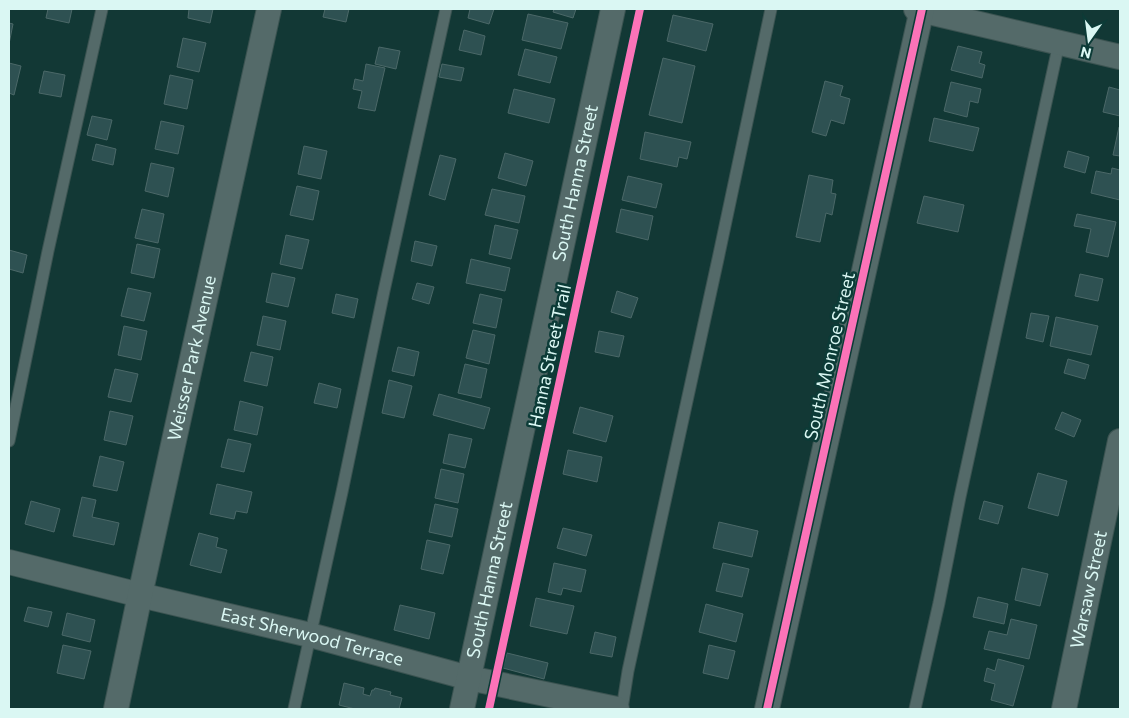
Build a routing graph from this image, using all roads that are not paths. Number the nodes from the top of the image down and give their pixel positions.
1 (102, 9) edge
2 (269, 9) edge
3 (446, 9) edge
4 (613, 9) edge
5 (770, 9) edge
6 (920, 9) edge
7 (1059, 43) junction
8 (1120, 57) edge
9 (1120, 440) edge
10 (9, 441) edge
11 (9, 562) edge
12 (140, 595) junction
13 (310, 634) junction
14 (469, 678) junction
15 (116, 709) edge
16 (294, 709) edge
17 (462, 709) edge
18 (617, 709) edge
19 (622, 709) edge
20 (767, 709) edge
21 (914, 709) edge
22 (1064, 709) edge

1 - 10 lane
2 - 12 street, Weisser Park Avenue
3 - 13 lane
4 - 14 street, South Hanna Street
5 - 19 lane
6 - 7 street
6 - 20 street, South Monroe Street
7 - 8 street
7 - 21 lane
9 - 22 street, Warsaw Street
11 - 12 street, East Sherwood Terrace
12 - 13 street, East Sherwood Terrace
12 - 15 street, Weisser Park Avenue
13 - 14 street, East Sherwood Terrace
13 - 16 lane
14 - 17 street, South Hanna Street
14 - 18 street, East Sherwood Terrace

